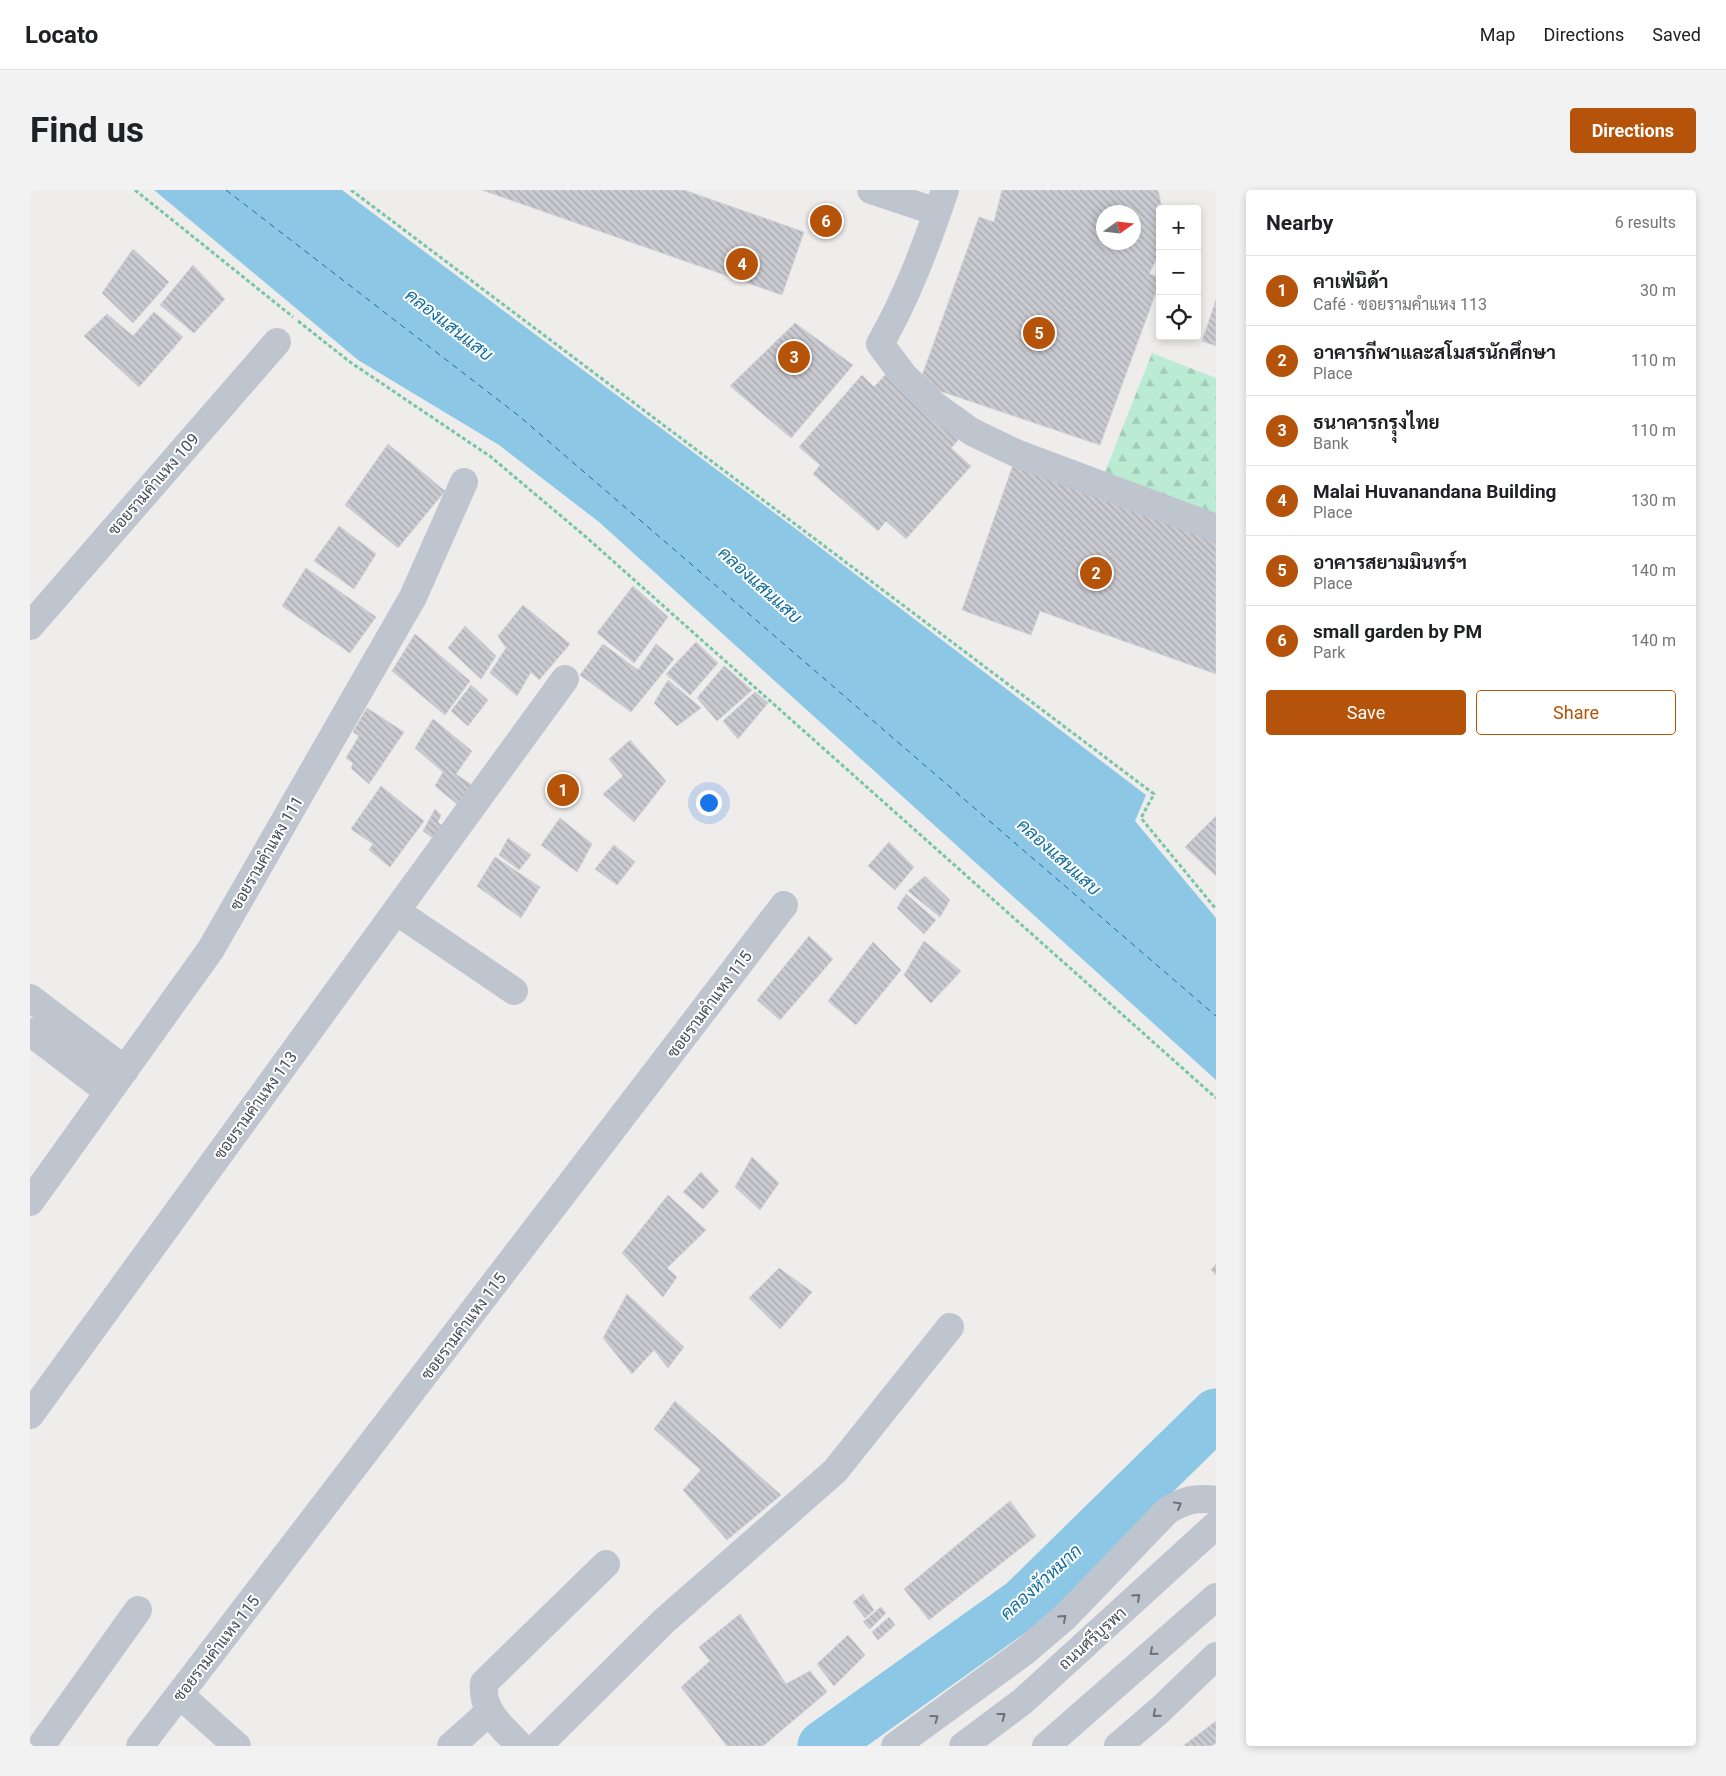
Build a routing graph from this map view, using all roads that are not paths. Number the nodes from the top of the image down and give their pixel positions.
1 (870, 190) edge
2 (941, 201) edge
3 (277, 342) dead end
4 (464, 482) dead end
5 (1216, 528) edge
6 (30, 626) edge
7 (565, 679) dead end
8 (784, 905) dead end
9 (396, 911) junction
10 (514, 991) dead end
11 (30, 998) edge
12 (30, 1032) edge
13 (125, 1070) junction
14 (97, 1083) dead end
15 (30, 1202) edge
16 (950, 1327) dead end
17 (30, 1415) edge
18 (1216, 1500) edge
19 (1216, 1525) edge
20 (606, 1564) dead end
21 (1216, 1597) edge
22 (138, 1610) dead end
23 (1216, 1656) edge
24 (180, 1695) junction
25 (489, 1712) junction
26 (38, 1740) edge
27 (140, 1746) edge
28 (236, 1746) edge
29 (451, 1746) edge
30 (520, 1746) edge
31 (538, 1746) edge
32 (895, 1746) edge
33 (963, 1746) edge
34 (1046, 1746) edge
35 (1118, 1746) edge

1 - 2 street
2 - 5 street
3 - 6 street, ซอยรามคำแหง 109
4 - 13 street, ซอยรามคำแหง 111
7 - 9 street, ซอยรามคำแหง 113
8 - 24 street, ซอยรามคำแหง 115
9 - 10 street
9 - 17 street, ซอยรามคำแหง 113
11 - 13 street
12 - 14 street
13 - 15 street, ซอยรามคำแหง 111
16 - 31 street
32 -> 18 street
33 -> 19 street, ถนนศรีบูรพา
20 - 25 street
21 -> 34 street
22 - 26 street
23 -> 35 street
24 - 27 street, ซอยรามคำแหง 115
24 - 28 street
25 - 29 street
25 - 30 street

